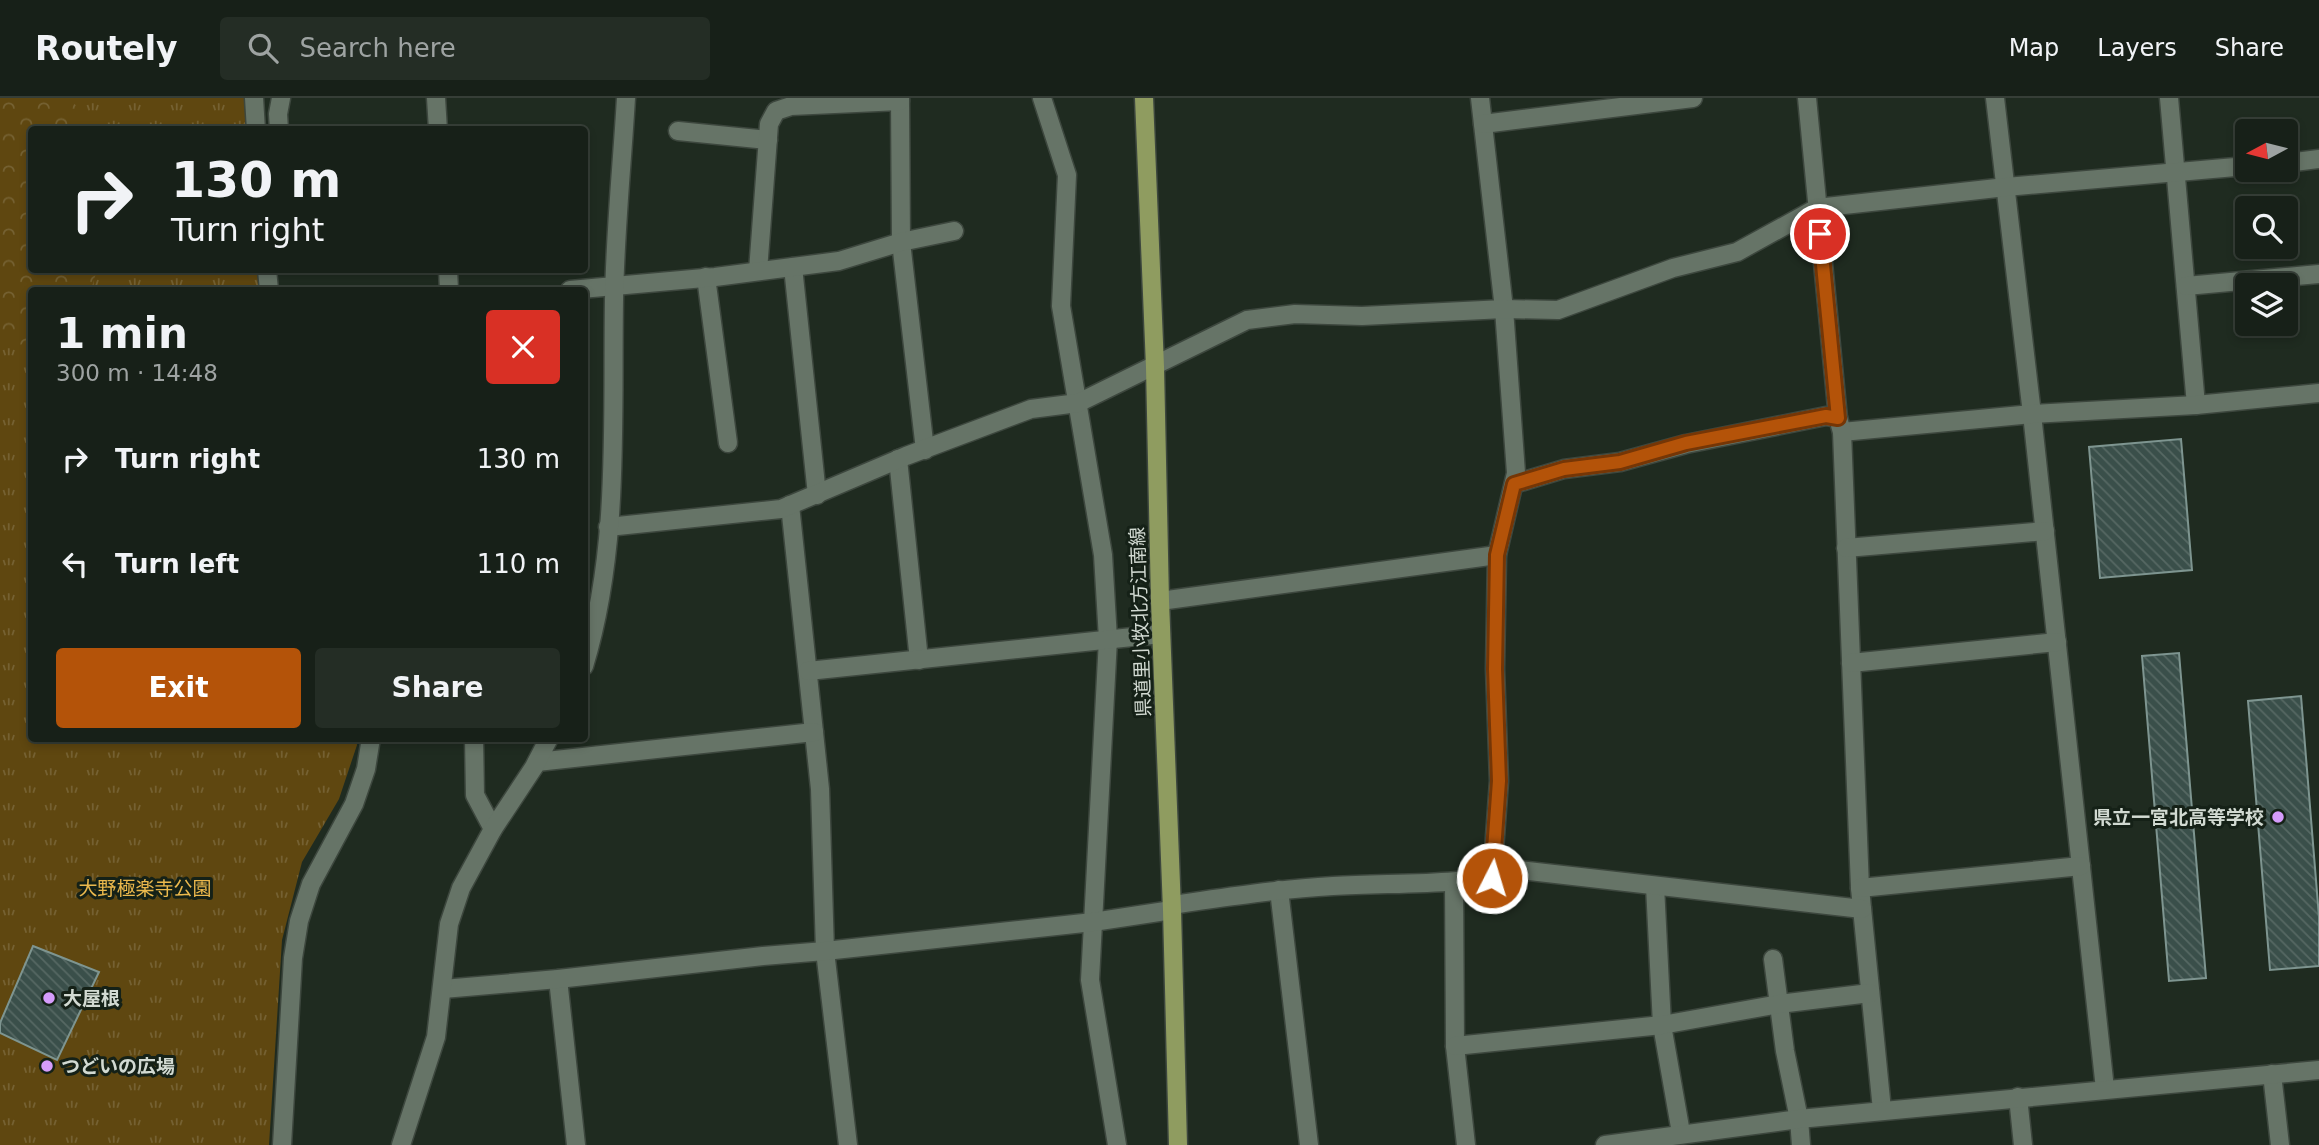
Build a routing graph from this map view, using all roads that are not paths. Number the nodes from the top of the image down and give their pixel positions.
1 (254, 98) edge
2 (281, 98) edge
3 (436, 98) edge
4 (626, 98) edge
5 (1042, 98) edge
6 (1144, 98) edge
7 (1480, 98) edge
8 (1693, 98) edge
9 (1807, 98) edge
10 (1995, 98) edge
11 (2169, 98) edge
12 (900, 99) edge
13 (1483, 124) junction
14 (256, 126) edge
15 (279, 126) edge
16 (438, 126) edge
17 (678, 131) dead end
18 (768, 140) junction
19 (2319, 159) edge
20 (2298, 162) edge
21 (2235, 167) edge
22 (2175, 173) junction
23 (2006, 187) junction
24 (1817, 208) junction
25 (954, 231) dead end
26 (901, 243) junction
27 (793, 267) junction
28 (758, 271) junction
29 (2319, 274) edge
30 (706, 278) junction
31 (2186, 286) junction
32 (614, 288) junction
33 (588, 289) edge
34 (1504, 309) junction
35 (1154, 367) junction
36 (2319, 393) edge
37 (1078, 403) junction
38 (2196, 405) junction
39 (2032, 414) junction
40 (1840, 425) junction
41 (728, 443) dead end
42 (925, 450) junction
43 (898, 459) junction
44 (1514, 484) junction
45 (817, 495) junction
46 (790, 505) junction
47 (608, 527) junction
48 (2045, 531) junction
49 (1846, 548) junction
50 (1497, 555) junction
51 (1160, 601) junction
52 (1161, 634) junction
53 (1108, 639) junction
54 (2057, 642) junction
55 (588, 650) edge
56 (919, 660) junction
57 (1851, 663) junction
58 (808, 671) junction
59 (814, 732) junction
60 (370, 742) edge
61 (474, 742) edge
62 (547, 742) edge
63 (537, 761) junction
64 (494, 829) junction
65 (2081, 866) junction
66 (1492, 878) junction
67 (1454, 882) junction
68 (1655, 886) junction
69 (1860, 888) junction
70 (1279, 890) junction
71 (1172, 907) junction
72 (1862, 909) junction
73 (1093, 922) junction
74 (825, 951) junction
75 (1773, 959) dead end
76 (558, 979) junction
77 (443, 989) junction
78 (1870, 993) junction
79 (1779, 1004) junction
80 (1662, 1025) junction
81 (1455, 1046) junction
82 (2319, 1070) edge
83 (2272, 1074) junction
84 (2105, 1089) junction
85 (2018, 1097) junction
86 (1882, 1110) junction
87 (1799, 1119) junction
88 (1681, 1133) junction
89 (282, 1145) edge
90 (401, 1145) edge
91 (576, 1145) edge
92 (848, 1145) edge
93 (1117, 1145) edge
94 (1178, 1145) edge
95 (1309, 1145) edge
96 (1466, 1145) edge
97 (1605, 1145) edge
98 (1801, 1145) edge
99 (2023, 1145) edge
100 (2280, 1145) edge

1 - 14 street
2 - 15 street
3 - 16 street
4 - 32 street
5 - 37 street
6 - 35 main road, 県道里小牧北方江南線
7 - 13 street
8 - 13 street
9 - 24 street
10 - 23 street
11 - 22 street
12 - 18 street
12 - 26 street
13 - 34 street
17 - 18 street
18 - 28 street
19 - 20 street
21 - 22 street
22 - 23 street
22 - 31 street
23 - 24 street
23 - 39 street
24 - 34 street
24 - 40 street
25 - 26 street
26 - 27 street
26 - 42 street
27 - 28 street
27 - 45 street
28 - 30 street
29 - 31 street
30 - 32 street
30 - 41 street
31 - 38 street
32 - 33 street
32 - 47 street
34 - 35 street
34 - 44 street
35 - 37 street
35 - 51 main road, 県道里小牧北方江南線
36 - 38 street
37 - 42 street
37 - 53 street
38 - 39 street
39 - 40 street
39 - 48 street
40 - 44 street
40 - 49 street
42 - 43 street
43 - 45 street
43 - 56 street
44 - 50 street
45 - 46 street
46 - 47 street
46 - 58 street
47 - 55 street
48 - 49 street
48 - 54 street
49 - 57 street
50 - 51 street
50 - 66 street
51 - 52 main road, 県道里小牧北方江南線
52 - 53 street
52 - 71 main road, 県道里小牧北方江南線
53 - 56 street
53 - 73 street
54 - 57 street
54 - 65 street
56 - 58 street
57 - 69 street
58 - 59 street
59 - 63 street
59 - 74 street
60 - 89 street
61 - 64 street
62 - 63 street
63 - 64 street
64 - 77 street
65 - 69 street
65 - 84 street
66 - 67 street
66 - 68 street
67 - 70 street
67 - 81 street
68 - 72 street
68 - 80 street
69 - 72 street
70 - 71 street
70 - 95 street
71 - 73 street
71 - 94 main road, 県道里小牧北方江南線
72 - 78 street
73 - 74 street
73 - 93 street
74 - 76 street
74 - 92 street
75 - 79 street
76 - 77 street
76 - 91 street
77 - 90 street
78 - 79 street
78 - 86 street
79 - 80 street
79 - 87 street
80 - 81 street
80 - 88 street
81 - 96 street
82 - 83 street
83 - 84 street
83 - 100 street
84 - 85 street
85 - 86 street
85 - 99 street
86 - 87 street
87 - 88 street
87 - 98 street
88 - 97 street

